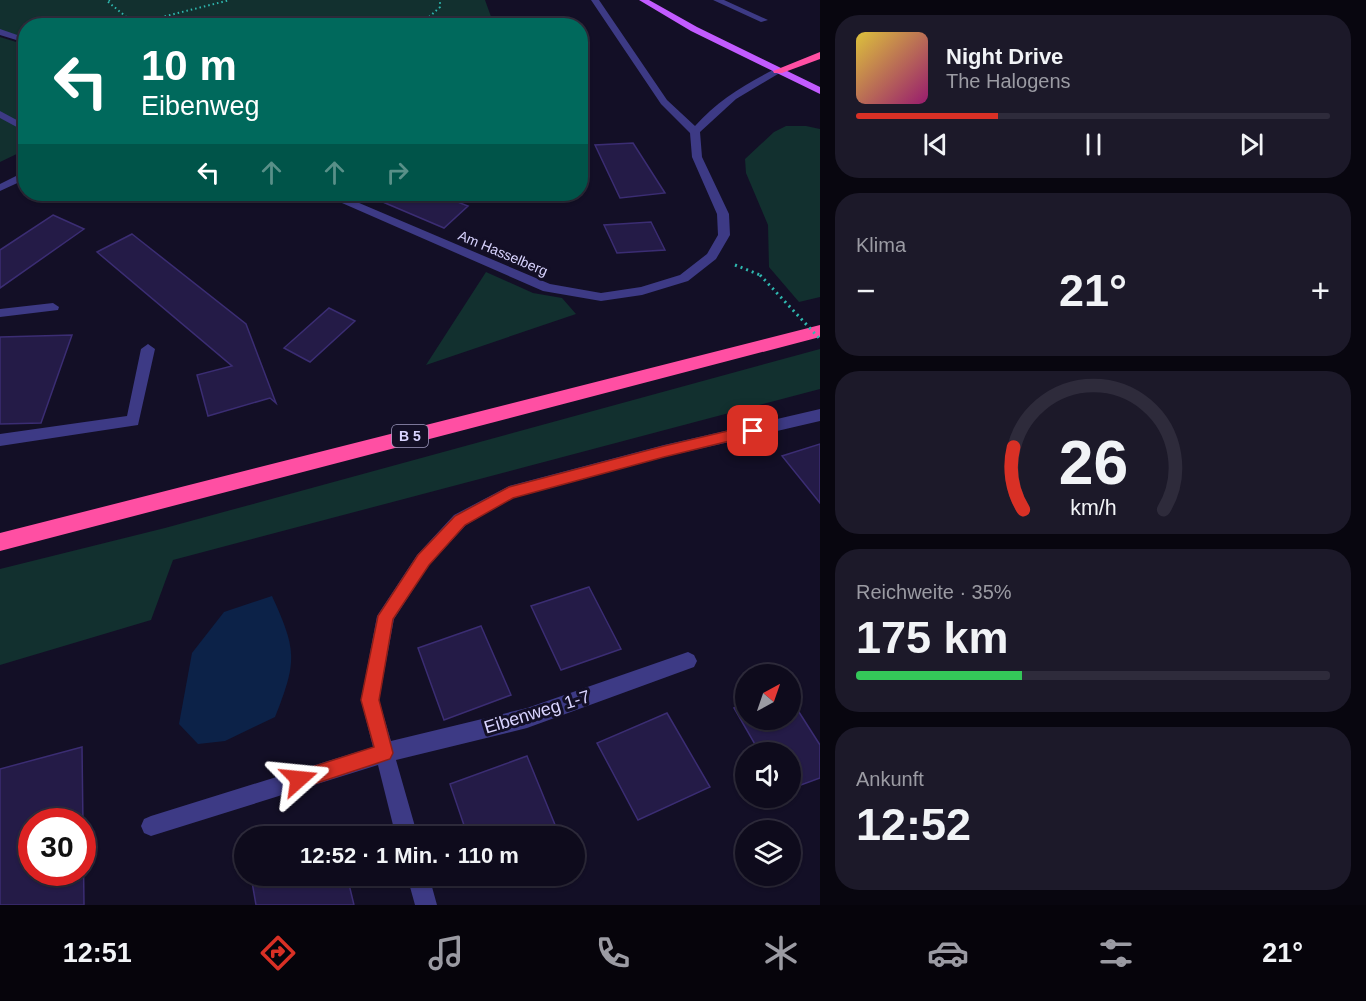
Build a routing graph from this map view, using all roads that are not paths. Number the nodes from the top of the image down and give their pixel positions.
1 (594, 0) edge
2 (643, 0) edge
3 (717, 0) edge
4 (764, 20) dead end
5 (0, 32) edge
6 (18, 38) edge
7 (820, 55) edge
8 (778, 71) junction
9 (820, 91) edge
10 (0, 114) edge
11 (18, 124) edge
12 (694, 132) junction
13 (18, 178) edge
14 (0, 188) edge
15 (346, 201) edge
16 (53, 307) dead end
17 (0, 313) edge
18 (820, 331) edge
19 (148, 348) dead end
20 (820, 415) edge
21 (0, 440) edge
22 (0, 542) edge
23 (688, 661) dead end
24 (384, 753) junction
25 (151, 826) dead end
26 (404, 826) edge
27 (421, 886) edge
28 (426, 905) edge

1 - 12 street
2 - 8 main road
3 - 4 street
5 - 6 street
7 - 8 highway
8 - 9 main road
8 - 12 street
10 - 11 street
12 - 15 street, Am Hasselberg
13 - 14 street
16 - 17 street
18 - 22 highway, B 5
19 - 21 street
20 - 24 street
23 - 24 street, Eibenweg 1-7
24 - 25 street, Eibenweg 1-7
24 - 26 street
27 - 28 street

